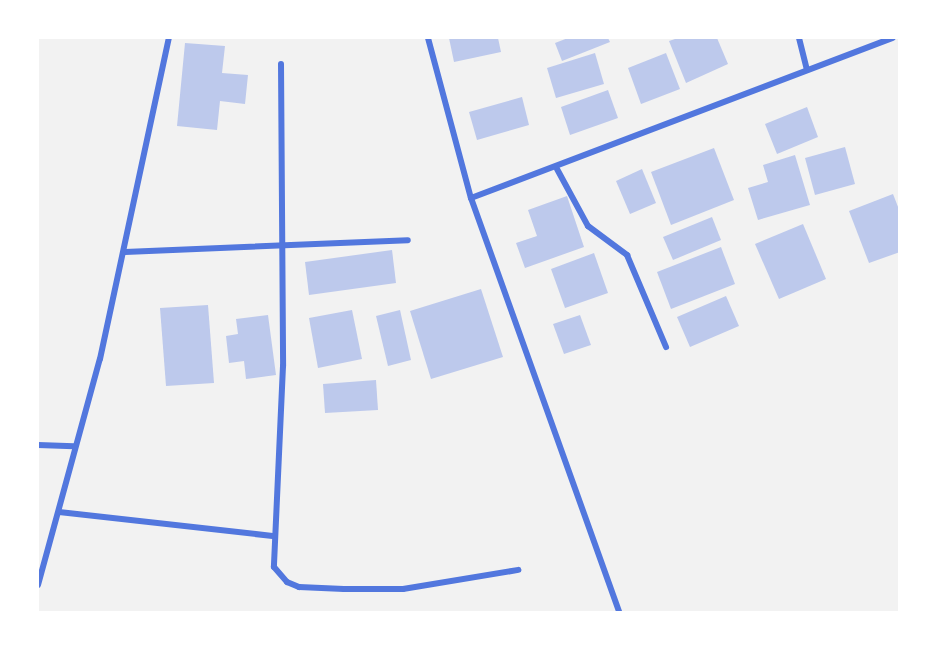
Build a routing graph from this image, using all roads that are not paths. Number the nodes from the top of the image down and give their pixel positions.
1 (169, 38) edge
2 (428, 38) edge
3 (799, 38) edge
4 (893, 38) edge
5 (281, 64) dead end
6 (807, 70) junction
7 (557, 169) junction
8 (471, 198) junction
9 (408, 240) dead end
10 (283, 250) junction
11 (125, 252) junction
12 (666, 347) dead end
13 (38, 445) edge
14 (74, 446) junction
15 (59, 512) junction
16 (273, 536) junction
17 (518, 570) dead end
18 (38, 585) edge
19 (619, 612) edge

1 - 11 street
2 - 8 street
3 - 6 street
4 - 6 street
5 - 10 street
6 - 7 street
7 - 8 street
7 - 12 street
8 - 19 street
9 - 10 street
10 - 11 street
10 - 16 street
11 - 14 street
13 - 14 street
14 - 15 street
15 - 16 street
15 - 18 street
16 - 17 street

